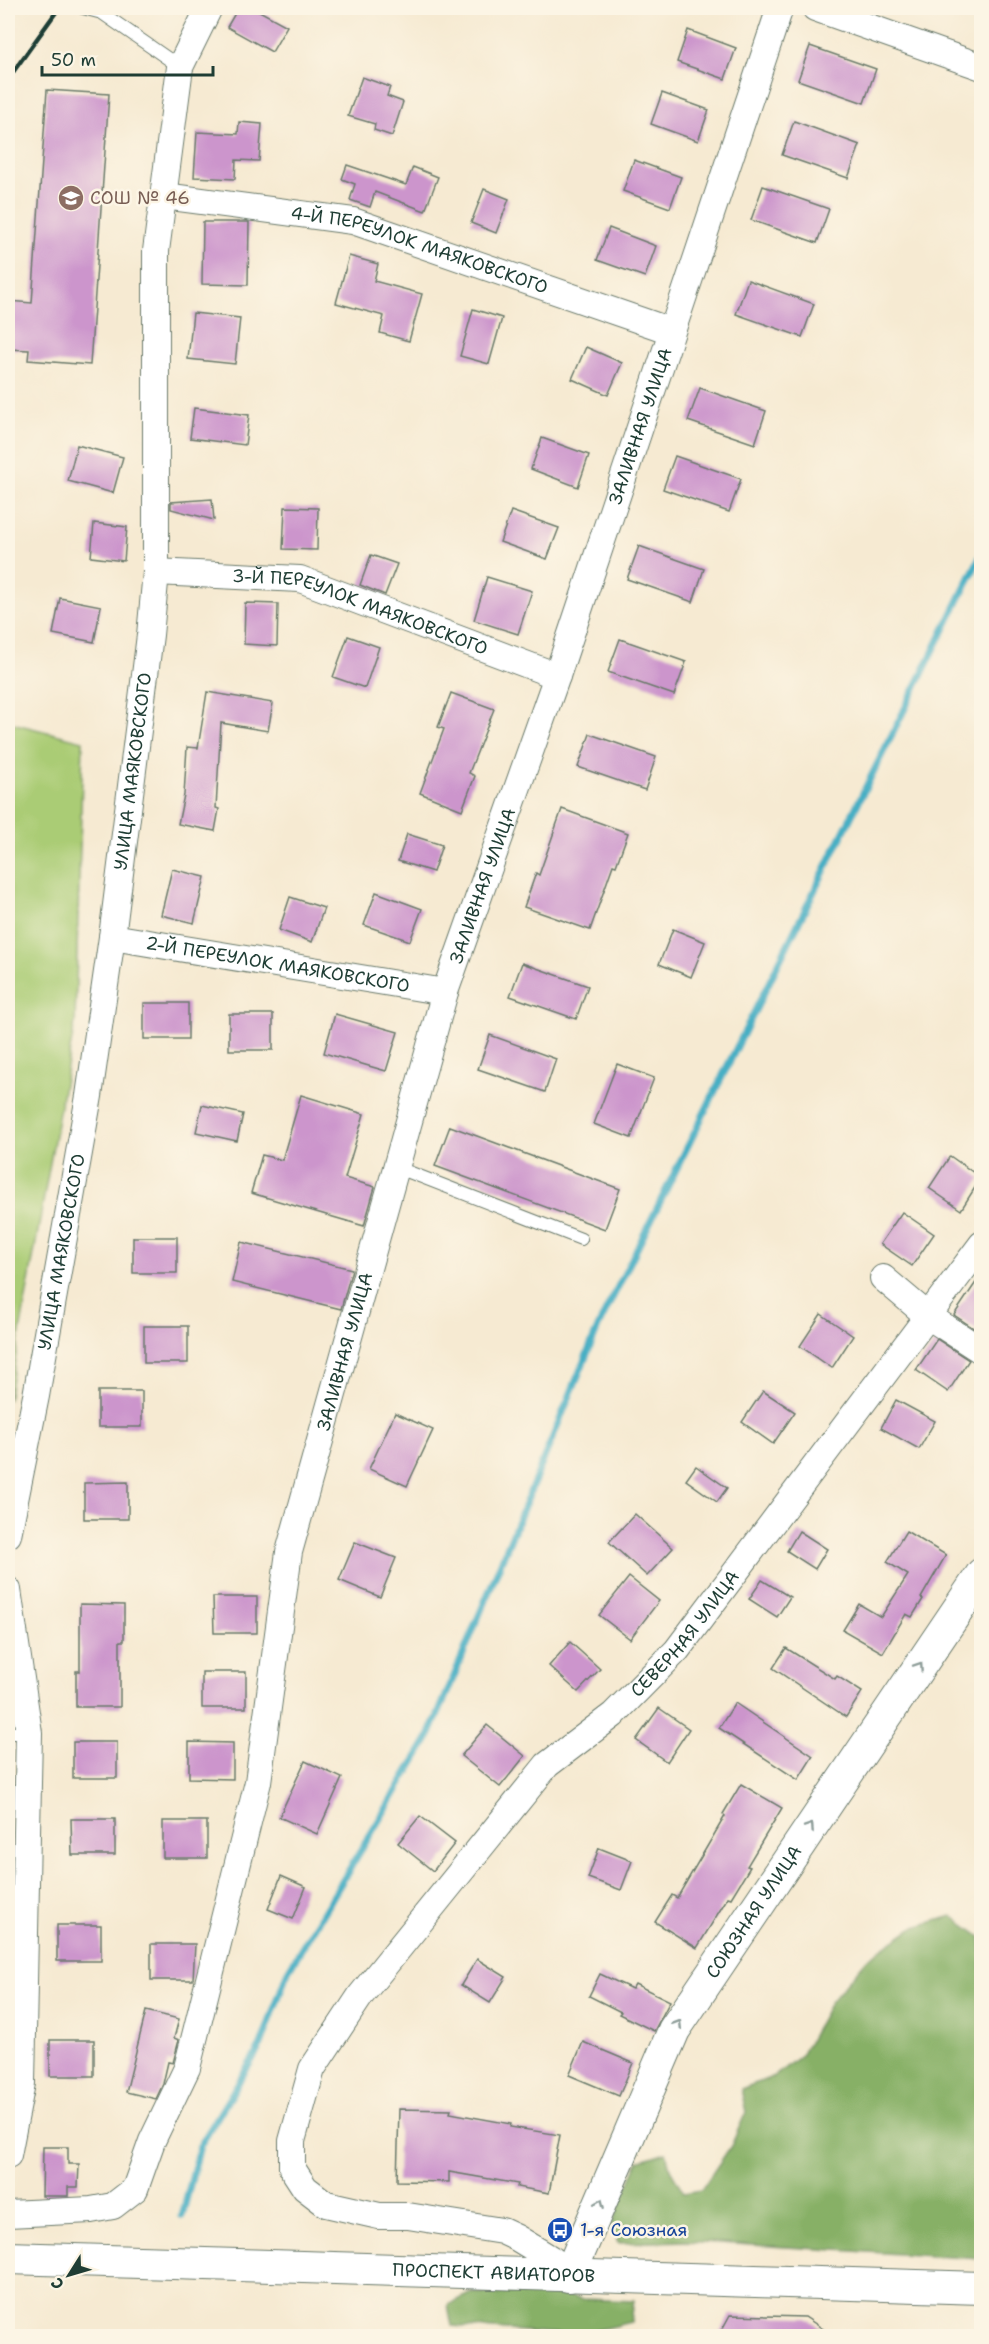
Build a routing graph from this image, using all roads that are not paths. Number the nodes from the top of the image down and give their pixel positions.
1 (84, 8) edge
2 (208, 8) edge
3 (780, 8) edge
4 (815, 8) edge
5 (981, 67) edge
6 (180, 68) junction
7 (164, 196) junction
8 (671, 331) junction
9 (156, 572) junction
10 (557, 676) junction
11 (112, 937) junction
12 (445, 992) junction
13 (396, 1167) junction
14 (581, 1239) dead end
15 (981, 1244) edge
16 (883, 1278) dead end
17 (928, 1316) junction
18 (981, 1351) edge
19 (8, 1534) edge
20 (981, 1574) edge
21 (8, 1590) edge
22 (18, 1733) edge
23 (8, 2155) edge
24 (8, 2214) edge
25 (8, 2258) edge
26 (569, 2276) junction
27 (981, 2288) edge

1 - 6 lane
2 - 6 street, УЛИЦА МАЯКОВСКОГО
3 - 8 street, ЗАЛИВНАЯ УЛИЦА
4 - 5 street
6 - 7 street, УЛИЦА МАЯКОВСКОГО
7 - 8 street, 4-Й ПЕРЕУЛОК МАЯКОВСКОГО
7 - 9 street, УЛИЦА МАЯКОВСКОГО
8 - 10 street, ЗАЛИВНАЯ УЛИЦА
9 - 10 street, 3-Й ПЕРЕУЛОК МАЯКОВСКОГО
9 - 11 street, УЛИЦА МАЯКОВСКОГО
10 - 12 street, ЗАЛИВНАЯ УЛИЦА
11 - 12 street, 2-Й ПЕРЕУЛОК МАЯКОВСКОГО
11 - 19 street, УЛИЦА МАЯКОВСКОГО
12 - 13 street, ЗАЛИВНАЯ УЛИЦА
13 - 14 lane
13 - 24 street, ЗАЛИВНАЯ УЛИЦА
15 - 17 street, СЕВЕРНАЯ УЛИЦА
16 - 17 street
17 - 18 street
17 - 26 street, СЕВЕРНАЯ УЛИЦА
26 -> 20 street, СОЮЗНАЯ УЛИЦА
21 - 22 street
22 - 23 street
25 - 26 street, ПРОСПЕКТ АВИАТОРОВ
26 - 27 street, ПРОСПЕКТ АВИАТОРОВ

